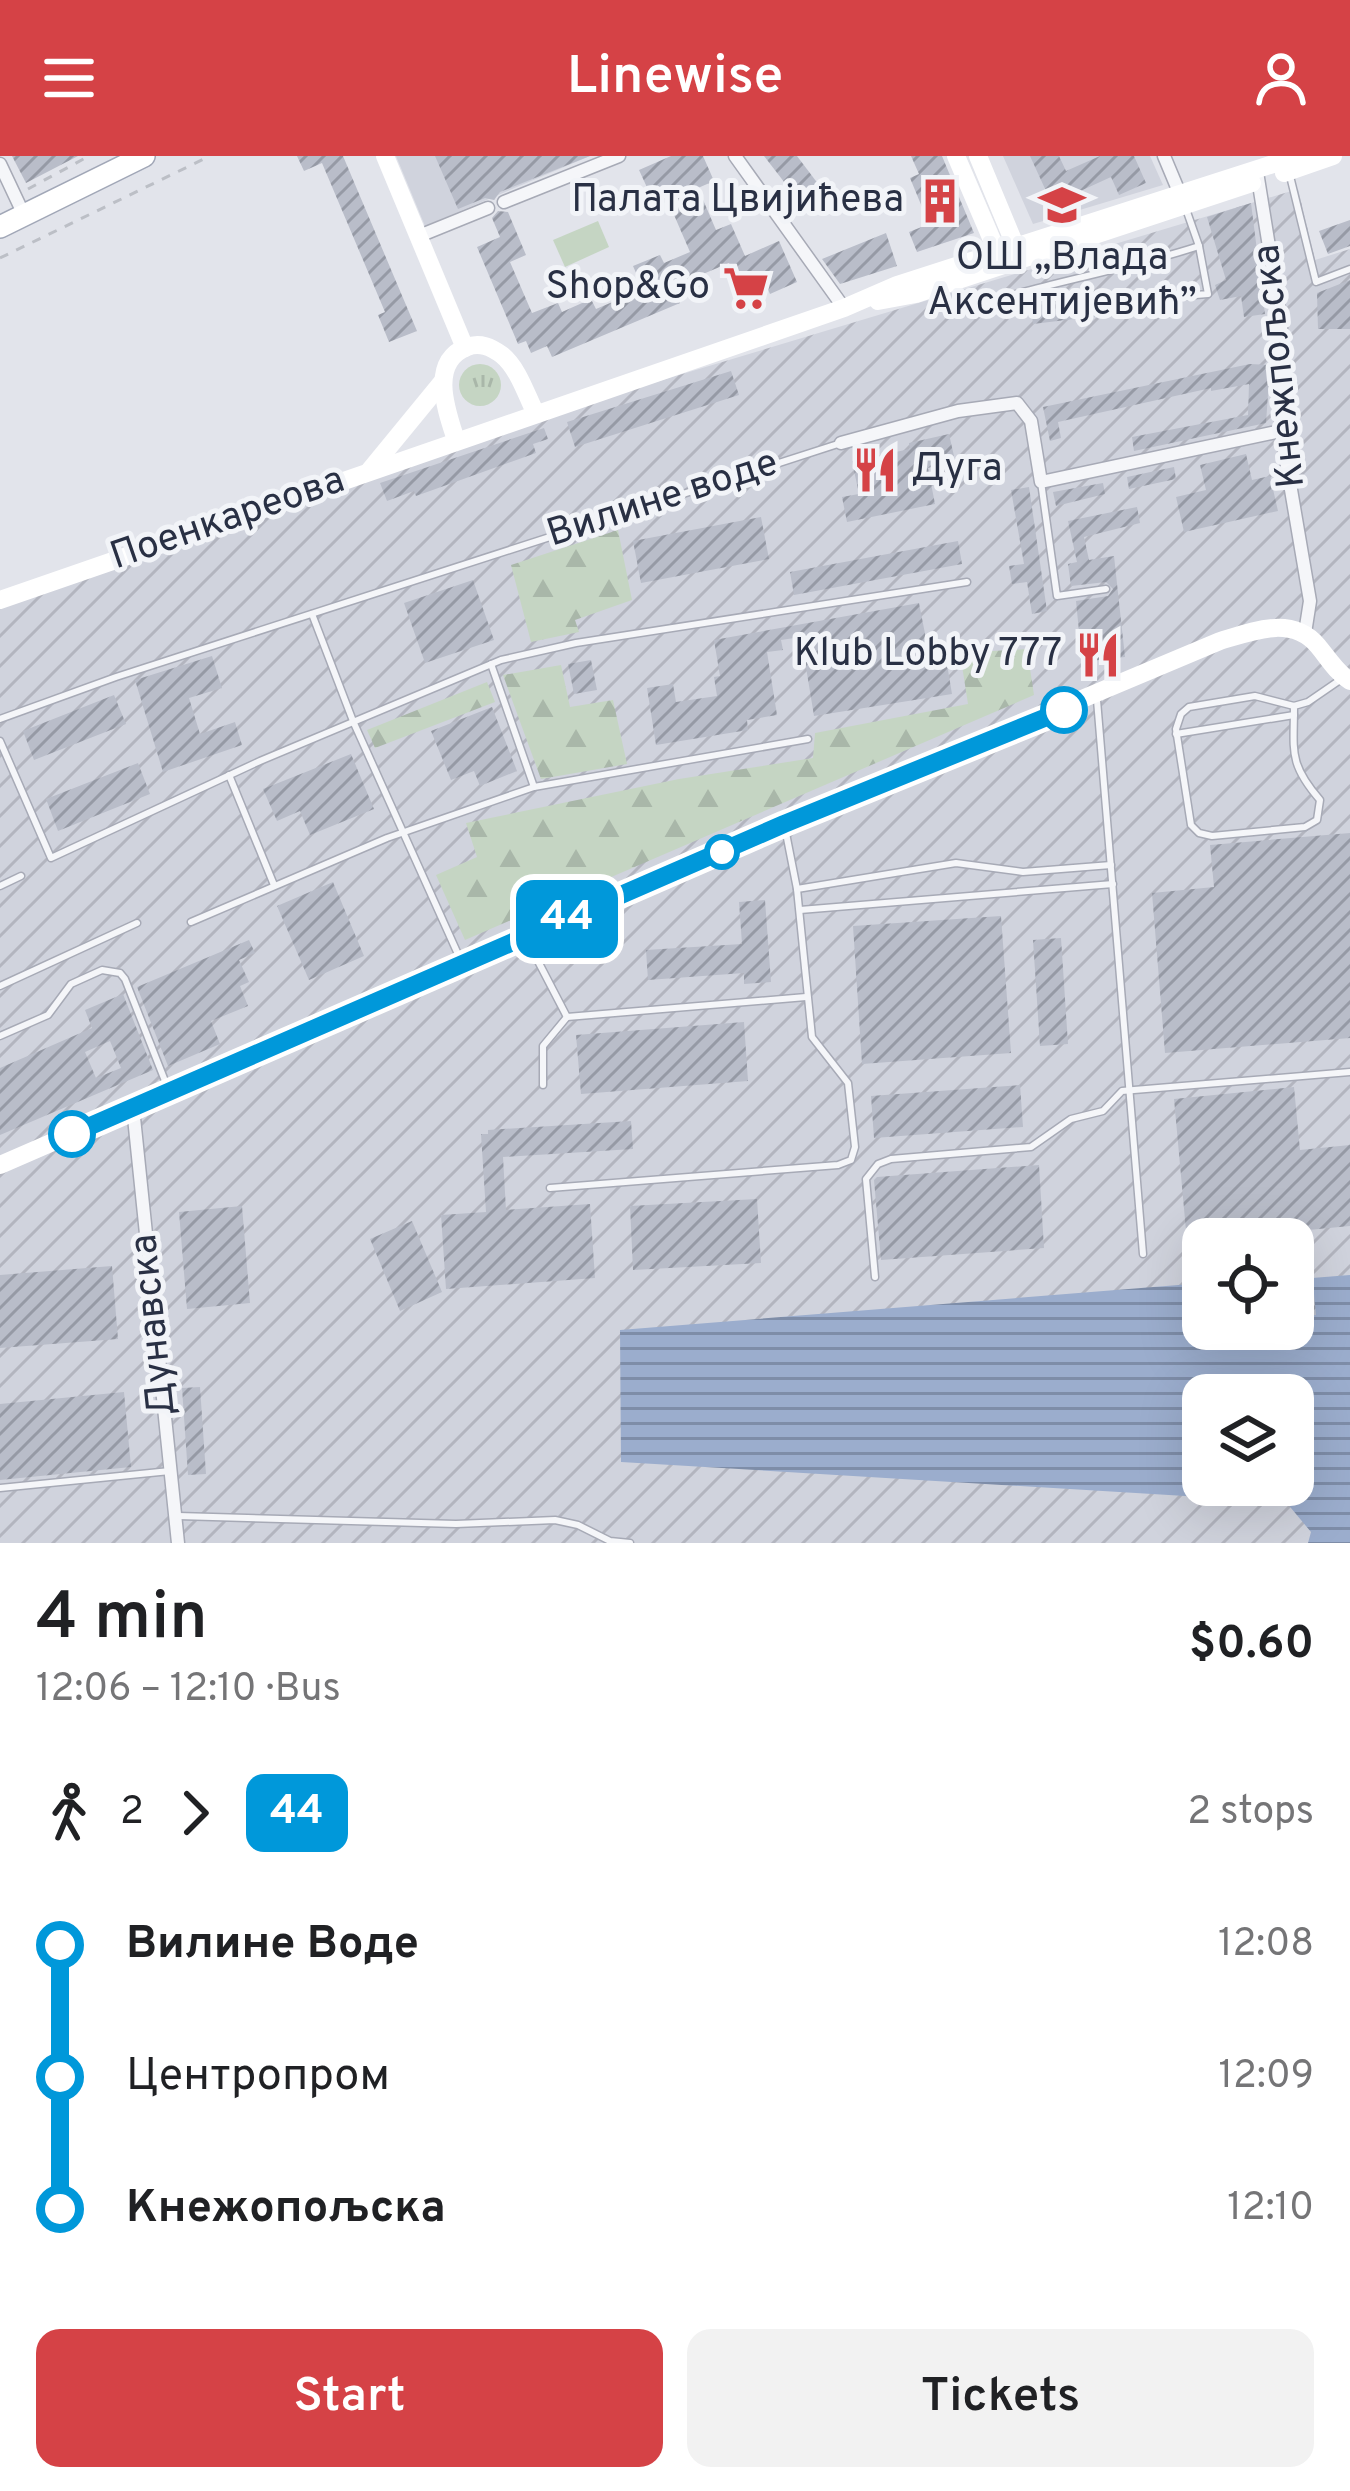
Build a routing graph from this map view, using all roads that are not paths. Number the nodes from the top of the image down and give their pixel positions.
1 (144, 156) edge
2 (385, 156) edge
3 (619, 156) edge
4 (735, 156) edge
5 (956, 156) edge
6 (978, 156) edge
7 (1165, 156) edge
8 (1333, 156) edge
9 (0, 164) edge
10 (1293, 164) edge
11 (1257, 175) junction
12 (1182, 199) junction
13 (504, 202) dead end
14 (19, 206) junction
15 (488, 208) dead end
16 (0, 227) edge
17 (419, 236) junction
18 (1199, 246) junction
19 (1009, 256) junction
20 (1350, 269) edge
21 (1133, 300) dead end
22 (844, 308) junction
23 (960, 313) dead end
24 (465, 348) junction
25 (442, 381) junction
26 (535, 412) junction
27 (1281, 431) junction
28 (456, 440) junction
29 (841, 443) joint
30 (370, 470) junction
31 (1041, 482) junction
32 (967, 581) dead end
33 (1106, 589) dead end
34 (0, 600) edge
35 (312, 614) junction
36 (1305, 633) junction
37 (491, 664) junction
38 (1347, 679) edge
39 (1097, 696) junction
40 (1294, 706) junction
41 (1294, 716) junction
42 (0, 719) edge
43 (353, 721) junction
44 (1176, 734) junction
45 (808, 739) dead end
46 (0, 741) edge
47 (229, 775) junction
48 (533, 787) junction
49 (784, 824) junction
50 (403, 832) junction
51 (1111, 865) junction
52 (21, 876) dead end
53 (1113, 884) junction
54 (274, 885) junction
55 (0, 886) edge
56 (797, 889) junction
57 (799, 910) junction
58 (191, 922) dead end
59 (137, 923) dead end
60 (525, 937) junction
61 (463, 964) junction
62 (0, 986) edge
63 (806, 997) junction
64 (566, 1017) junction
65 (0, 1036) edge
66 (1350, 1072) edge
67 (543, 1085) dead end
68 (1130, 1089) junction
69 (170, 1092) junction
70 (133, 1108) junction
71 (0, 1165) edge
72 (550, 1188) dead end
73 (1143, 1254) dead end
74 (875, 1276) dead end
75 (170, 1471) junction
76 (0, 1488) edge
77 (175, 1516) junction
78 (178, 1543) edge
79 (630, 1543) edge

1 - 14 main road
2 - 17 street
3 - 13 street
4 - 22 street
5 - 19 street
6 - 19 street
7 - 12 street
8 - 10 street, Поенкареова
9 - 14 street
10 - 11 street, Поенкареова
10 - 20 lane
11 - 12 street, Поенкареова
11 - 27 street, Кнежпољска
12 - 18 lane
12 - 19 street, Поенкареова
14 - 16 main road
15 - 17 street
17 - 24 street
18 - 21 lane
18 - 23 lane
19 - 22 street, Поенкареова
22 - 26 street, Поенкареова
24 - 25 street
24 - 26 street
25 - 28 street
25 - 30 street
26 - 28 street, Поенкареова
27 - 31 street
27 - 36 street, Кнежпољска
28 - 30 street, Поенкареова
29 - 31 street, Вилине воде
29 - 35 lane, Вилине воде
30 - 34 street, Поенкареова
31 - 33 lane
32 - 37 lane
35 - 42 lane, Вилине воде
35 - 43 lane
36 - 38 street
36 - 39 street
37 - 43 lane
37 - 48 lane
38 - 40 lane
39 - 49 street
39 - 51 lane
40 - 41 lane
40 - 44 lane
41 - 44 lane
41 - 44 lane
43 - 47 lane
43 - 50 lane
45 - 48 lane
46 - 47 lane
47 - 54 lane
48 - 50 lane
49 - 56 lane
49 - 60 street
50 - 54 lane
50 - 61 lane
51 - 53 lane
51 - 56 lane
52 - 55 lane
53 - 57 lane
53 - 68 lane
54 - 58 lane
56 - 57 lane
57 - 63 lane
59 - 62 lane
60 - 61 street
60 - 64 lane
61 - 69 street
63 - 64 lane
63 - 72 lane
64 - 67 lane
65 - 69 lane
66 - 68 lane
68 - 73 lane
68 - 74 lane
69 - 70 street
70 - 71 street
70 - 75 street, Дунавска
75 - 76 lane
75 - 77 street, Дунавска
77 - 78 street, Дунавска
77 - 79 lane

